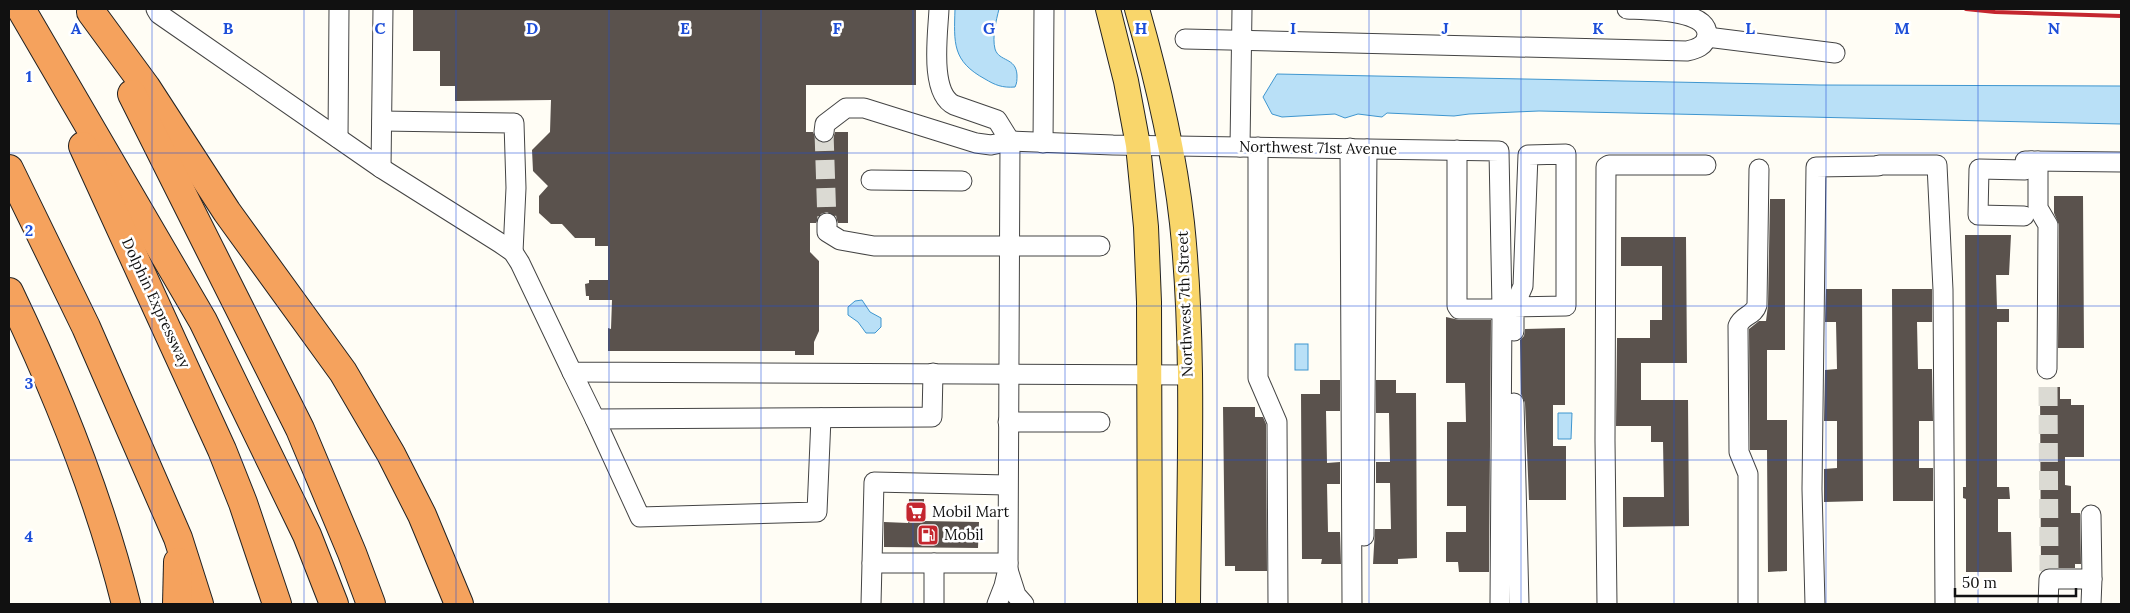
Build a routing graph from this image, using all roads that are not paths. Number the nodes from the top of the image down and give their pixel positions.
1 (20, 9) edge
2 (156, 9) edge
3 (339, 9) edge
4 (382, 9) edge
5 (939, 9) edge
6 (1044, 9) edge
7 (1108, 9) edge
8 (1137, 9) edge
9 (1242, 9) edge
10 (1627, 9) edge
11 (90, 11) edge
12 (1707, 37) junction
13 (1185, 39) dead end
14 (1242, 40) junction
15 (1836, 53) dead end
16 (382, 121) junction
17 (824, 132) tunnel mouth
18 (338, 138) junction
19 (1010, 141) junction
20 (1043, 143) junction
21 (1138, 145) junction
22 (1170, 145) junction
23 (1249, 147) junction
24 (1358, 148) junction
25 (1457, 150) junction
26 (2031, 161) junction
27 (2121, 162) edge
28 (1706, 165) dead end
29 (381, 168) junction
30 (9, 169) edge
31 (1759, 169) dead end
32 (871, 180) dead end
33 (962, 181) dead end
34 (2024, 216) dead end
35 (827, 223) tunnel mouth
36 (1009, 246) junction
37 (1100, 246) dead end
38 (513, 252) junction
39 (9, 292) edge
40 (1508, 308) junction
41 (572, 372) junction
42 (933, 373) junction
43 (1007, 373) junction
44 (1149, 375) junction
45 (1189, 375) junction
46 (2048, 375) tunnel mouth
47 (595, 418) junction
48 (820, 418) junction
49 (1008, 422) junction
50 (1100, 422) dead end
51 (268, 454) junction
52 (1007, 485) junction
53 (2091, 515) dead end
54 (178, 538) junction
55 (872, 563) junction
56 (934, 563) junction
57 (1008, 566) junction
58 (2092, 579) junction
59 (126, 604) edge
60 (177, 604) edge
61 (199, 604) edge
62 (277, 604) edge
63 (319, 604) edge
64 (334, 604) edge
65 (371, 604) edge
66 (459, 604) edge
67 (871, 604) edge
68 (934, 604) edge
69 (997, 604) edge
70 (1024, 604) edge
71 (1150, 604) edge
72 (1188, 604) edge
73 (1278, 604) edge
74 (1352, 604) edge
75 (1364, 604) edge
76 (1500, 604) edge
77 (1519, 604) edge
78 (1607, 604) edge
79 (1748, 604) edge
80 (1814, 604) edge
81 (1945, 604) edge
82 (2048, 604) edge
83 (2091, 604) edge

1 - 51 highway
1 - 62 highway, Dolphin Expressway
2 - 18 street
3 - 18 street
4 - 16 street
5 - 19 street
6 - 20 street
7 - 21 main road
8 - 22 main road, Northwest 7th Street
9 - 14 street
10 - 12 street
11 - 65 highway
11 - 66 highway
12 - 14 street
12 - 15 street
13 - 14 street
14 - 23 street
16 - 29 street
16 - 38 street
17 - 19 street, Northwest 71st Avenue
18 - 29 street
19 - 20 street, Northwest 71st Avenue
19 - 36 street
20 - 21 street, Northwest 71st Avenue
21 - 22 street, Northwest 71st Avenue
21 - 44 main road
22 - 23 street, Northwest 71st Avenue
22 - 45 main road, Northwest 7th Street
23 - 24 street, Northwest 71st Avenue
23 - 73 street
24 - 25 street, Northwest 71st Avenue
24 - 74 street
24 - 75 street
25 - 40 street, Northwest 71st Avenue
25 - 40 street
26 - 27 street
26 - 34 street
26 - 46 street
28 - 78 street
29 - 38 street
30 - 54 highway
31 - 79 street
32 - 33 street
35 - 36 street
36 - 37 street
36 - 43 street
38 - 41 street
39 - 59 highway
40 - 40 street
40 - 76 street
40 - 77 street
41 - 42 street
41 - 47 street
42 - 43 street
42 - 48 street
43 - 44 street
43 - 49 street
44 - 45 street
44 - 71 main road
45 - 72 main road, Northwest 7th Street
47 - 48 street
47 - 48 street
49 - 50 street
49 - 52 street
51 - 63 highway
51 - 64 highway
52 - 55 street
52 - 57 street
53 - 58 street
54 - 60 highway
54 - 61 highway
55 - 56 street
55 - 67 street
56 - 57 street
56 - 68 street
57 - 69 street
57 - 70 street
58 - 82 street
58 - 83 street
80 - 81 street

